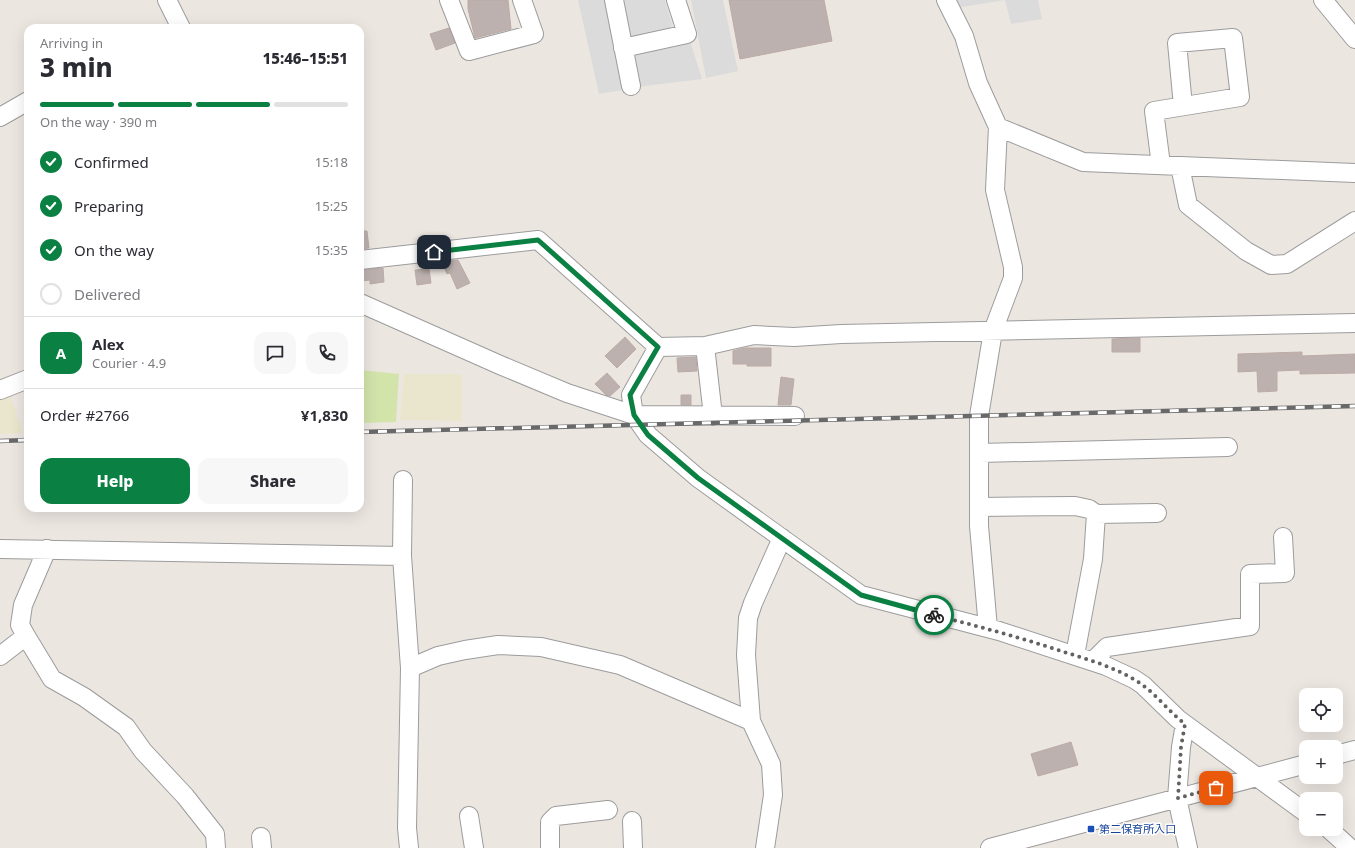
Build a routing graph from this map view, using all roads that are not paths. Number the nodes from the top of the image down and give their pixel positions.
1 (167, 0) edge
2 (449, 0) edge
3 (522, 0) edge
4 (614, 0) edge
5 (676, 0) edge
6 (946, 0) edge
7 (1323, 0) edge
8 (179, 24) edge
9 (1355, 39) edge
10 (623, 48) junction
11 (631, 86) dead end
12 (24, 103) edge
13 (1183, 106) junction
14 (0, 116) edge
15 (998, 127) junction
16 (1161, 165) junction
17 (1180, 166) junction
18 (1355, 173) edge
19 (1355, 221) edge
20 (364, 260) edge
21 (364, 305) edge
22 (1355, 324) edge
23 (993, 331) junction
24 (705, 346) junction
25 (658, 347) junction
26 (24, 380) edge
27 (0, 390) edge
28 (634, 415) junction
29 (713, 416) junction
30 (795, 416) dead end
31 (1228, 447) dead end
32 (980, 452) junction
33 (403, 480) dead end
34 (979, 506) junction
35 (1157, 513) dead end
36 (1096, 514) junction
37 (1283, 537) dead end
38 (782, 538) junction
39 (0, 549) edge
40 (47, 549) junction
41 (402, 556) junction
42 (988, 628) junction
43 (26, 636) junction
44 (1075, 655) junction
45 (0, 656) edge
46 (1093, 661) junction
47 (410, 668) junction
48 (751, 721) junction
49 (1185, 724) junction
50 (1355, 750) edge
51 (1343, 753) edge
52 (1299, 766) edge
53 (1256, 777) junction
54 (1178, 798) junction
55 (1299, 808) edge
56 (608, 810) dead end
57 (469, 816) dead end
58 (632, 821) dead end
59 (1337, 836) edge
60 (216, 848) edge
61 (409, 848) edge
62 (474, 848) edge
63 (550, 848) edge
64 (633, 848) edge
65 (765, 848) edge
66 (990, 848) edge
67 (1188, 848) edge
68 (1350, 848) edge

1 - 8 street
2 - 3 street
4 - 10 street
5 - 10 street
6 - 15 street
7 - 9 street
10 - 11 street
12 - 14 street
13 - 13 street
13 - 16 street
15 - 16 street
15 - 23 street
16 - 17 street
17 - 18 street
17 - 19 street
20 - 25 street
21 - 28 street
22 - 23 street
23 - 24 street
23 - 32 street
24 - 25 street
24 - 29 street
25 - 28 street
26 - 27 street
28 - 29 street
28 - 38 street
29 - 30 street
31 - 32 street
32 - 34 street
33 - 41 street
34 - 36 street
34 - 42 street
35 - 36 street
36 - 44 street
37 - 46 street
38 - 42 street
38 - 48 street
39 - 40 street
40 - 41 street
40 - 43 street
41 - 47 street
42 - 44 street
43 - 45 street
43 - 60 street
44 - 46 street
46 - 49 street
47 - 48 street
47 - 61 street
48 - 65 street
49 - 53 street
49 - 54 street
50 - 51 street
52 - 53 street
53 - 54 street
53 - 55 street
54 - 66 street
54 - 67 street
56 - 63 street
57 - 62 street
58 - 64 street
59 - 68 street

